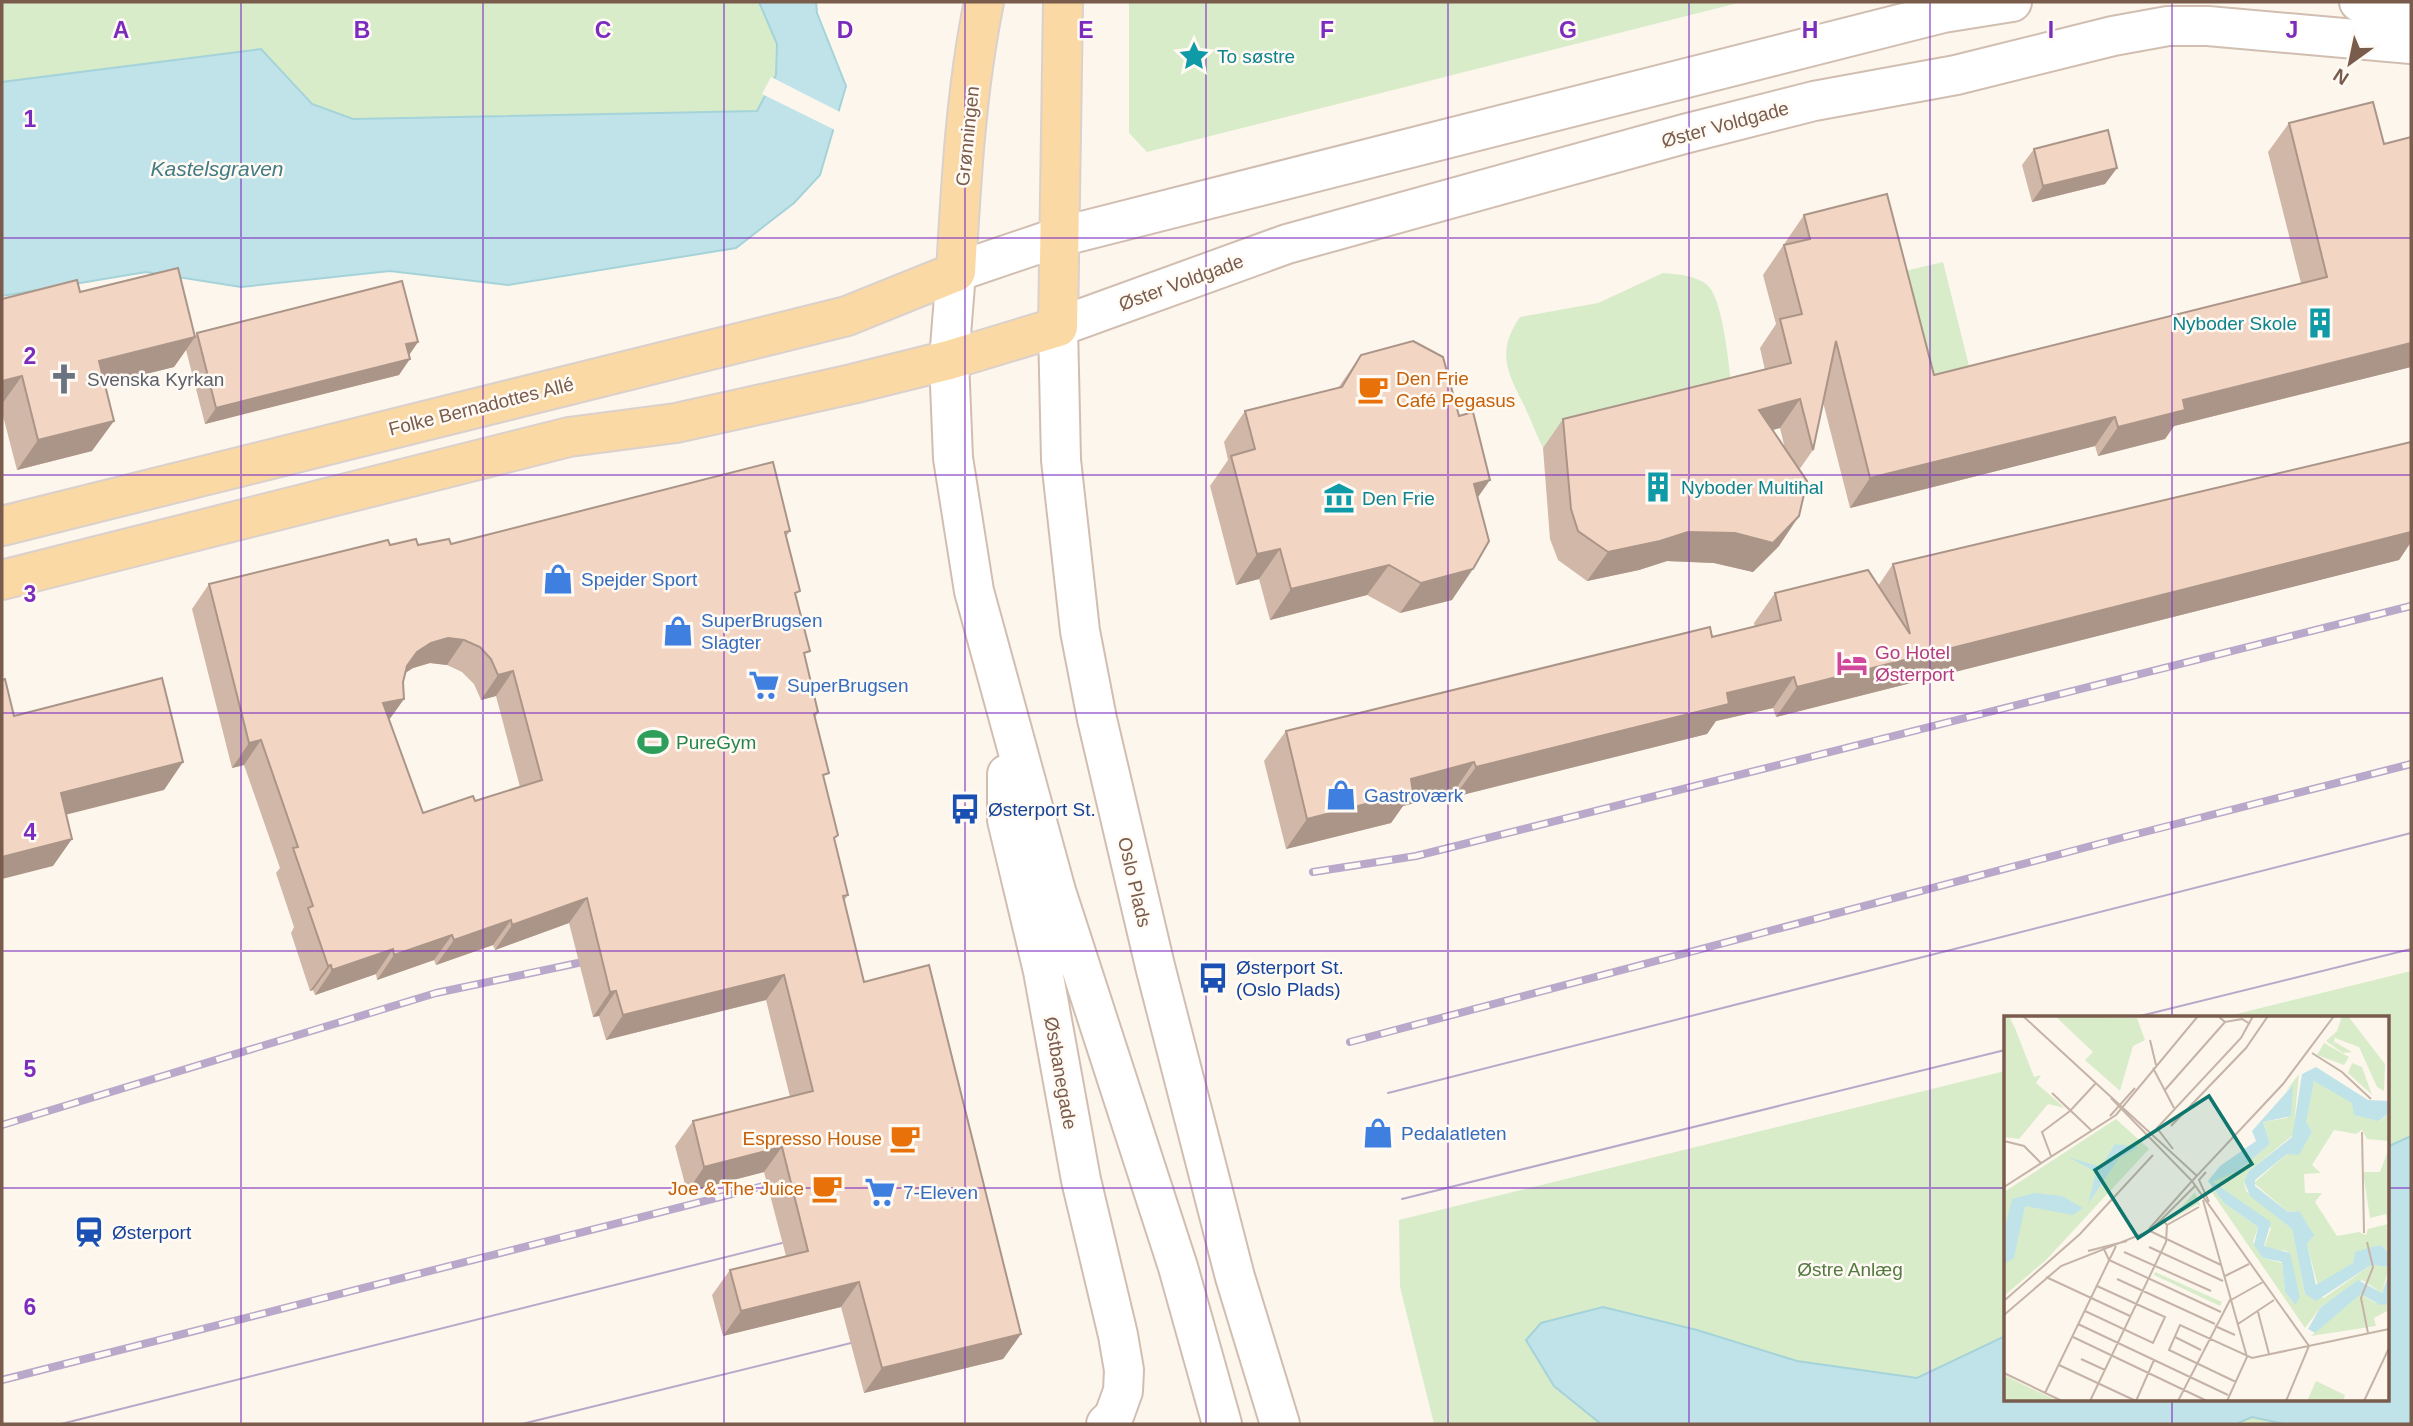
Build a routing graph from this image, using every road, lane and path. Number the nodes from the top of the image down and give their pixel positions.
1 (984, 2) edge
2 (1063, 2) edge
3 (2012, 2) edge
4 (2359, 2) edge
5 (2411, 6) edge
6 (2169, 14) edge
7 (1878, 15) edge
8 (2411, 44) edge
9 (1895, 85) junction
10 (1059, 237) junction
11 (956, 271) junction
12 (1058, 327) junction
13 (949, 360) junction
14 (2, 526) edge
15 (2, 580) edge
16 (1007, 716) junction
17 (1106, 1424) edge
18 (1222, 1424) edge
19 (1280, 1424) edge

1 - 11 main road, Grønningen
2 - 10 main road
3 - 7 street
4 - 5 street
6 - 8 street, Øster Voldgade
6 - 9 street, Øster Voldgade
7 - 9 street
7 - 10 street
9 - 12 street, Øster Voldgade
10 - 11 street
10 - 12 main road
11 - 13 street
11 - 14 main road, Folke Bernadottes Allé
12 - 13 main road
12 - 19 street, Oslo Plads
13 - 15 main road
13 - 16 street
16 - 17 street, Østbanegade
16 - 18 street

